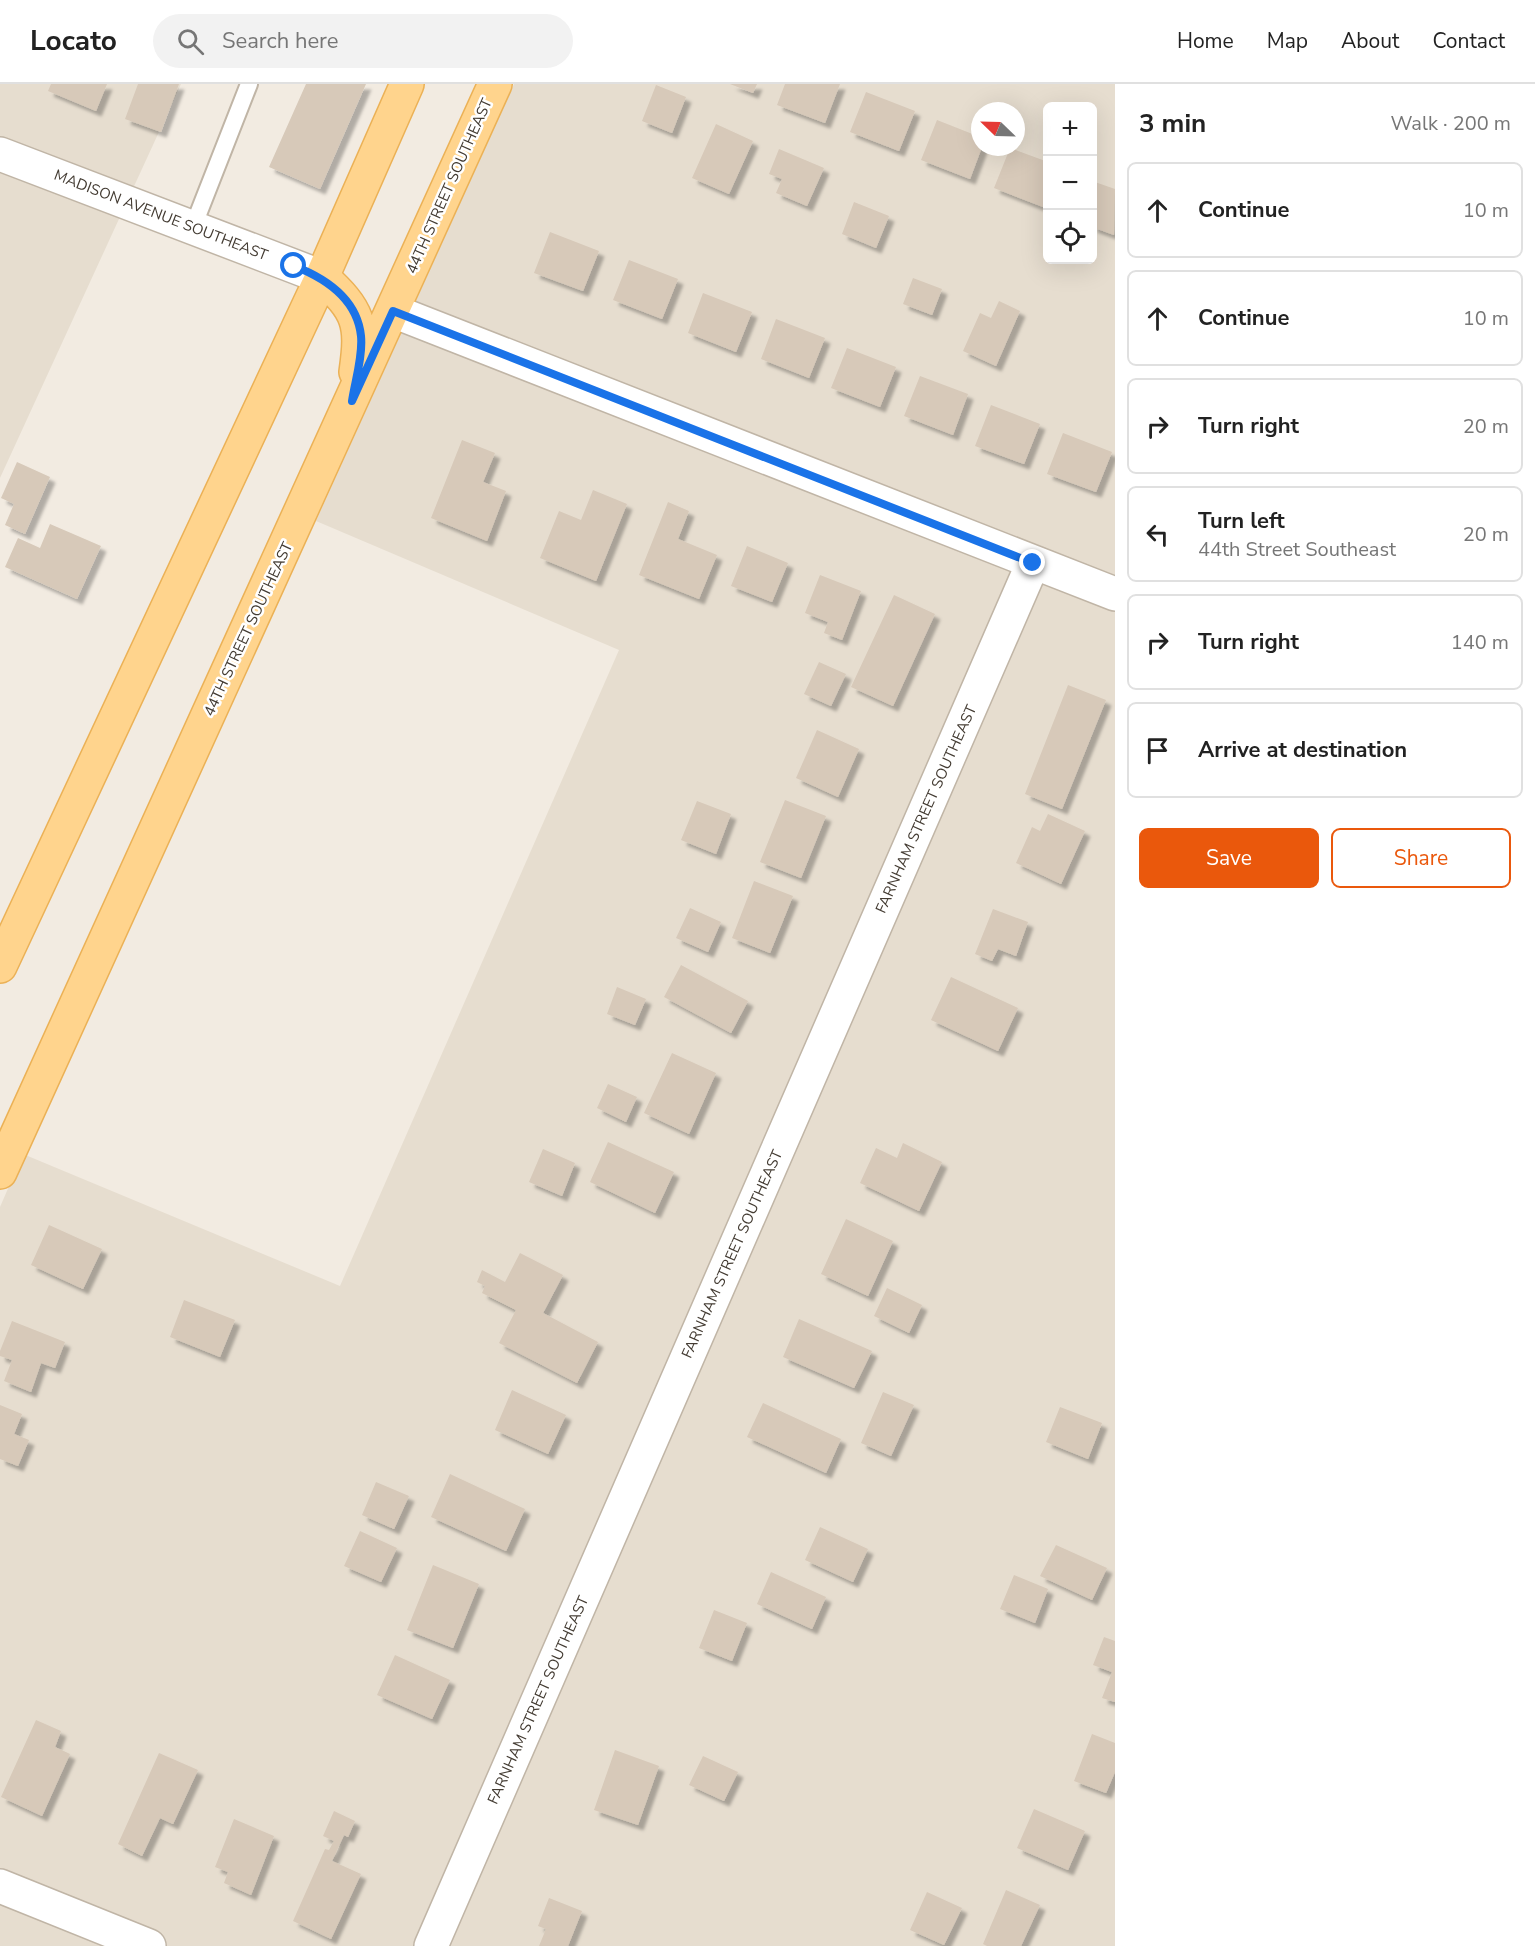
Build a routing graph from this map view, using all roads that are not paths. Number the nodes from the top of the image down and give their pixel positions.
1 (249, 84) edge
2 (407, 84) edge
3 (495, 84) edge
4 (0, 154) edge
5 (193, 227) junction
6 (322, 277) junction
7 (393, 311) junction
8 (352, 401) junction
9 (1033, 563) junction
10 (1115, 594) edge
11 (0, 966) edge
12 (0, 1172) edge
13 (0, 1886) edge
14 (148, 1946) edge
15 (431, 1946) edge

1 - 5 lane
2 - 6 main road
3 - 7 main road, 44TH STREET SOUTHEAST
4 - 5 street, MADISON AVENUE SOUTHEAST
5 - 6 street, MADISON AVENUE SOUTHEAST
6 - 8 main road
6 - 11 main road
7 - 8 main road, 44TH STREET SOUTHEAST
7 - 9 street
8 - 12 main road, 44TH STREET SOUTHEAST
9 - 10 street
9 - 15 street, FARNHAM STREET SOUTHEAST
13 - 14 street

